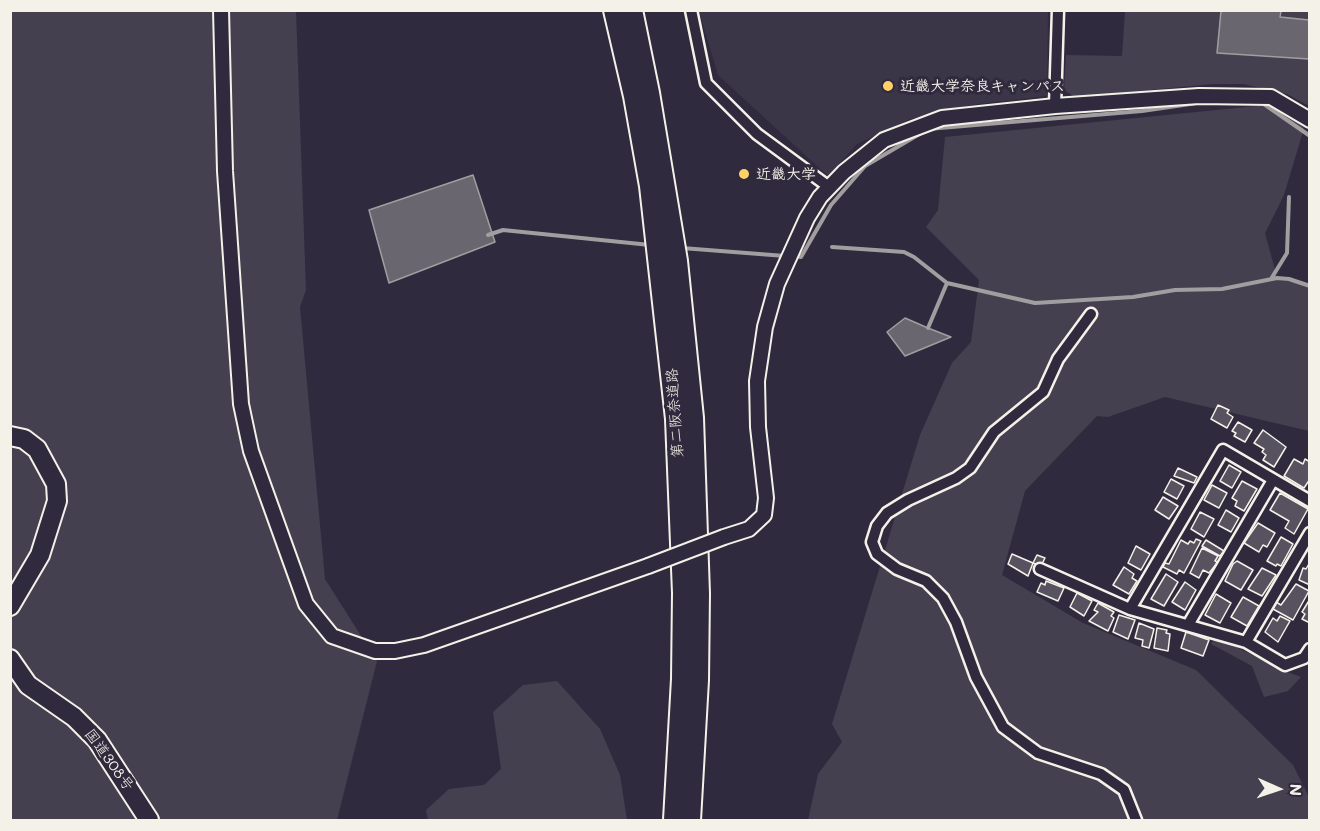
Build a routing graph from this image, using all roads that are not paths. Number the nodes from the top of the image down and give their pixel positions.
1 (221, 10) edge
2 (614, 10) edge
3 (632, 10) edge
4 (691, 10) edge
5 (1058, 10) edge
6 (1055, 106) junction
7 (1310, 120) edge
8 (829, 187) junction
9 (1091, 314) dead end
10 (10, 436) edge
11 (1273, 480) junction
12 (1310, 501) edge
13 (1310, 533) edge
14 (1040, 569) dead end
15 (10, 606) edge
16 (1130, 609) junction
17 (1188, 625) junction
18 (1246, 642) junction
19 (1310, 649) edge
20 (10, 659) edge
21 (149, 820) edge
22 (674, 820) edge
23 (690, 820) edge
24 (1136, 820) edge

1 - 8 street, bridge
2 - 22 highway, 第二阪奈道路
3 - 23 highway, 第二阪奈道路
4 - 8 street
5 - 6 street
6 - 7 street
6 - 8 street
9 - 24 street
10 - 15 highway
11 - 12 street
11 - 16 street
11 - 17 street
13 - 18 street
14 - 16 street
16 - 17 street
17 - 18 street
18 - 19 street
20 - 21 highway, 国道308号

